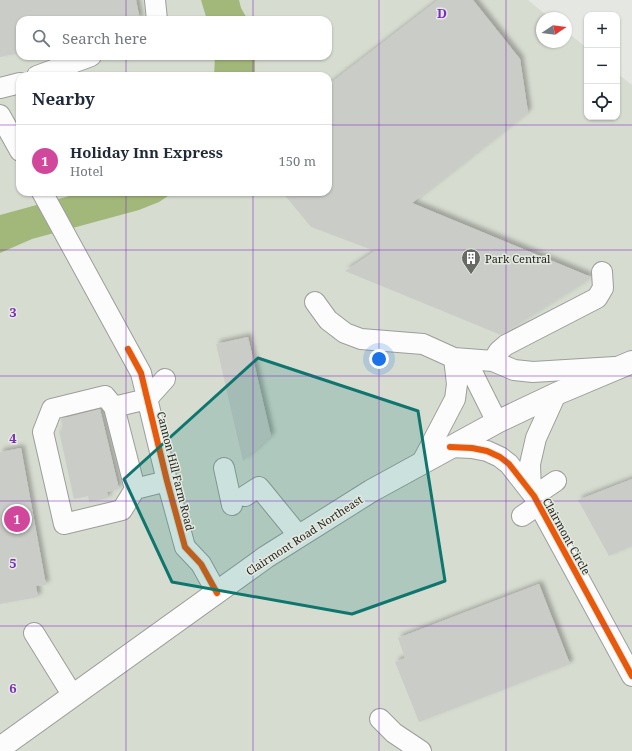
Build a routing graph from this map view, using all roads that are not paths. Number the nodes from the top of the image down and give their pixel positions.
1 (155, 0) edge
2 (157, 16) edge
3 (80, 60) edge
4 (49, 72) edge
5 (16, 83) edge
6 (0, 88) edge
7 (0, 115) edge
8 (16, 145) edge
9 (44, 196) edge
10 (602, 272) dead end
11 (315, 302) dead end
12 (454, 358) junction
13 (493, 361) junction
14 (626, 364) edge
15 (165, 379) dead end
16 (556, 394) junction
17 (147, 399) junction
18 (114, 407) junction
19 (497, 422) junction
20 (450, 447) junction
21 (421, 464) junction
22 (224, 468) dead end
23 (167, 481) junction
24 (556, 481) dead end
25 (135, 489) junction
26 (534, 498) junction
27 (522, 516) dead end
28 (300, 536) junction
29 (217, 593) junction
30 (34, 633) dead end
31 (632, 676) edge
32 (73, 696) junction
33 (380, 719) dead end
34 (0, 748) edge
35 (421, 751) edge

1 - 2 street
3 - 4 street
5 - 6 street
7 - 8 street
9 - 17 street, Cannon Hill Farm Road
10 - 13 street
11 - 12 street
12 - 13 street
12 - 19 street
12 - 21 street
13 - 14 street
14 - 16 main road, Clairmont Road Northeast
15 - 17 street
16 - 19 main road, Clairmont Road Northeast
16 - 26 street, Clairmont Circle
17 - 18 street
17 - 23 street, Cannon Hill Farm Road
18 - 25 street
18 - 25 street
19 - 20 main road, Clairmont Road Northeast
20 - 21 main road, Clairmont Road Northeast
20 - 26 street, Clairmont Circle
21 - 28 main road, Clairmont Road Northeast
22 - 28 street
23 - 25 street
23 - 29 street, Cannon Hill Farm Road
24 - 26 street
26 - 27 street
26 - 31 street, Clairmont Circle
28 - 29 main road, Clairmont Road Northeast
29 - 32 main road, Clairmont Road Northeast
30 - 32 street
32 - 34 main road, Clairmont Road Northeast
33 - 35 street

